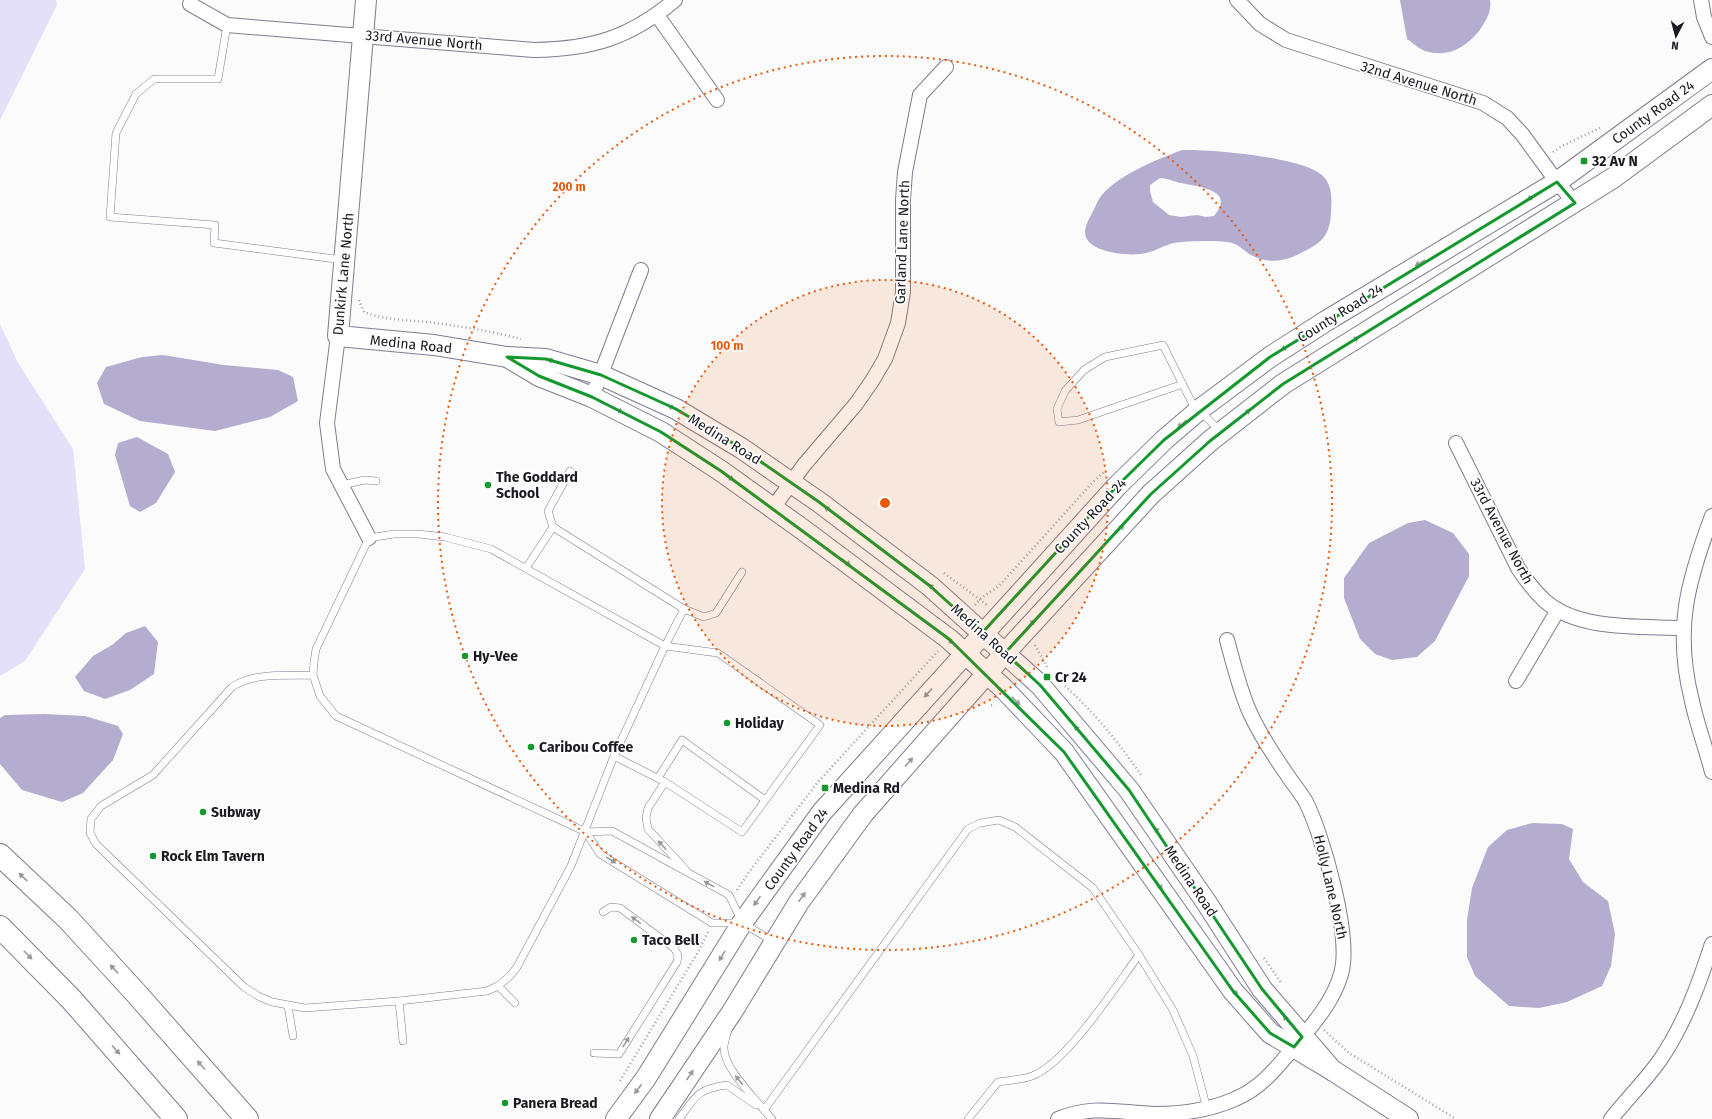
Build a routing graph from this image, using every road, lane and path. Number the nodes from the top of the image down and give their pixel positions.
1 (366, 0) edge
2 (675, 0) edge
3 (1237, 0) edge
4 (1702, 0) edge
5 (190, 4) dead end
6 (656, 15) junction
7 (227, 25) junction
8 (363, 35) junction
9 (1712, 37) edge
10 (946, 68) dead end
11 (1712, 69) edge
12 (717, 100) dead end
13 (1712, 105) edge
14 (1557, 182) junction
15 (1575, 202) junction
16 (344, 260) junction
17 (641, 270) dead end
18 (360, 295) dead end
19 (338, 336) junction
20 (528, 341) dead end
21 (507, 357) junction
22 (600, 375) junction
23 (1183, 384) junction
24 (592, 397) junction
25 (1199, 410) junction
26 (1221, 432) junction
27 (1456, 443) dead end
28 (570, 471) dead end
29 (376, 481) dead end
30 (791, 483) junction
31 (341, 485) junction
32 (773, 508) junction
33 (1712, 516) edge
34 (553, 527) junction
35 (369, 538) junction
36 (526, 568) junction
37 (742, 572) dead end
38 (942, 572) dead end
39 (983, 602) dead end
40 (684, 609) junction
41 (1558, 610) junction
42 (1683, 628) junction
43 (982, 633) junction
44 (1227, 640) dead end
45 (665, 646) junction
46 (1036, 648) dead end
47 (1005, 653) junction
48 (964, 654) junction
49 (932, 658) dead end
50 (934, 662) dead end
51 (1049, 671) dead end
52 (988, 674) junction
53 (313, 676) junction
54 (1060, 681) dead end
55 (1516, 681) dead end
56 (992, 705) dead end
57 (995, 708) dead end
58 (614, 756) junction
59 (1712, 772) edge
60 (658, 778) junction
61 (1143, 778) dead end
62 (665, 782) junction
63 (765, 800) junction
64 (586, 832) junction
65 (0, 855) edge
66 (689, 873) junction
67 (603, 912) dead end
68 (742, 922) junction
69 (0, 928) edge
70 (774, 942) junction
71 (1712, 944) edge
72 (1139, 955) junction
73 (1263, 957) dead end
74 (498, 986) junction
75 (1284, 986) dead end
76 (399, 1001) junction
77 (515, 1003) dead end
78 (288, 1006) junction
79 (732, 1012) junction
80 (1315, 1021) junction
81 (293, 1036) dead end
82 (403, 1041) dead end
83 (1298, 1042) junction
84 (594, 1053) dead end
85 (227, 1094) junction
86 (1207, 1109) junction
87 (764, 1110) junction
88 (176, 1119) edge
89 (247, 1119) edge
90 (255, 1119) edge
91 (616, 1119) edge
92 (660, 1119) edge
93 (678, 1119) edge
94 (772, 1119) edge
95 (968, 1119) edge
96 (1058, 1119) edge
97 (1408, 1119) edge
98 (1456, 1119) edge
99 (1611, 1119) edge

1 - 8 street, Dunkirk Lane North
2 - 6 street, 33rd Avenue North
3 - 14 street, 32nd Avenue North
4 - 9 street
5 - 7 street, 33rd Avenue North
6 - 8 street, 33rd Avenue North
6 - 12 street
7 - 8 street, 33rd Avenue North
7 - 16 lane
8 - 16 street, Dunkirk Lane North
10 - 30 street, Garland Lane North
11 - 14 street, County Road 24
13 - 15 street, County Road 24
14 - 15 street, 32nd Avenue North
14 -> 25 street, County Road 24
26 -> 15 street, County Road 24
16 - 19 street, Dunkirk Lane North
17 - 22 street
18 - 20 path
19 - 21 street, Medina Road
19 - 31 street, Dunkirk Lane North
22 -> 21 street, Medina Road
21 - 24 street, Medina Road
22 - 24 street
30 -> 22 street, Medina Road
23 - 23 lane
23 - 25 lane
24 -> 32 street, Medina Road
25 - 26 lane
25 -> 43 street, County Road 24
47 -> 26 street, County Road 24
27 - 41 street, 33rd Avenue North
28 - 34 lane
29 - 31 lane
30 - 32 street, Garland Lane North
43 -> 30 street, Medina Road
31 - 35 street, Dunkirk Lane North
32 -> 48 street, Medina Road
33 - 42 street
34 - 36 lane
34 - 40 lane
35 - 36 lane
35 - 53 lane
36 - 45 lane
37 - 40 lane
38 - 39 path
40 - 45 lane
41 - 42 street, 33rd Avenue North
41 - 55 street
42 - 59 street
43 - 47 street, Medina Road
43 - 48 street, County Road 24
44 - 80 street, Holly Lane North
45 - 58 lane
45 - 63 lane
46 - 51 path
47 - 52 street, County Road 24
83 -> 47 street, Medina Road
48 - 52 street, Medina Road
48 -> 68 street, County Road 24
49 - 50 path
70 -> 52 street, County Road 24
52 -> 83 street, Medina Road
53 - 64 lane
53 - 78 lane
54 - 61 path
56 - 57 path
58 - 60 lane
58 - 64 lane
60 - 62 lane
60 - 63 lane
62 - 63 lane
66 -> 62 lane
64 - 66 lane
64 -> 68 lane
64 - 74 lane
85 -> 65 main road
68 -> 66 lane
84 -> 67 lane
68 - 70 lane
68 -> 91 street, County Road 24
69 -> 88 main road
70 - 79 street, County Road 24
71 - 99 street
72 - 86 lane
72 - 87 lane
72 - 95 lane
73 - 75 path
74 - 76 lane
74 - 77 lane
76 - 78 lane
76 - 82 lane
78 - 81 lane
87 -> 79 lane
92 -> 79 street, County Road 24
80 - 83 street, Holly Lane North
80 - 98 path
83 - 86 street, Holly Lane North
83 - 97 street, Medina Road
85 - 89 main road
85 - 90 main road
86 - 96 street, Holly Lane North
87 - 93 lane
87 - 94 lane

